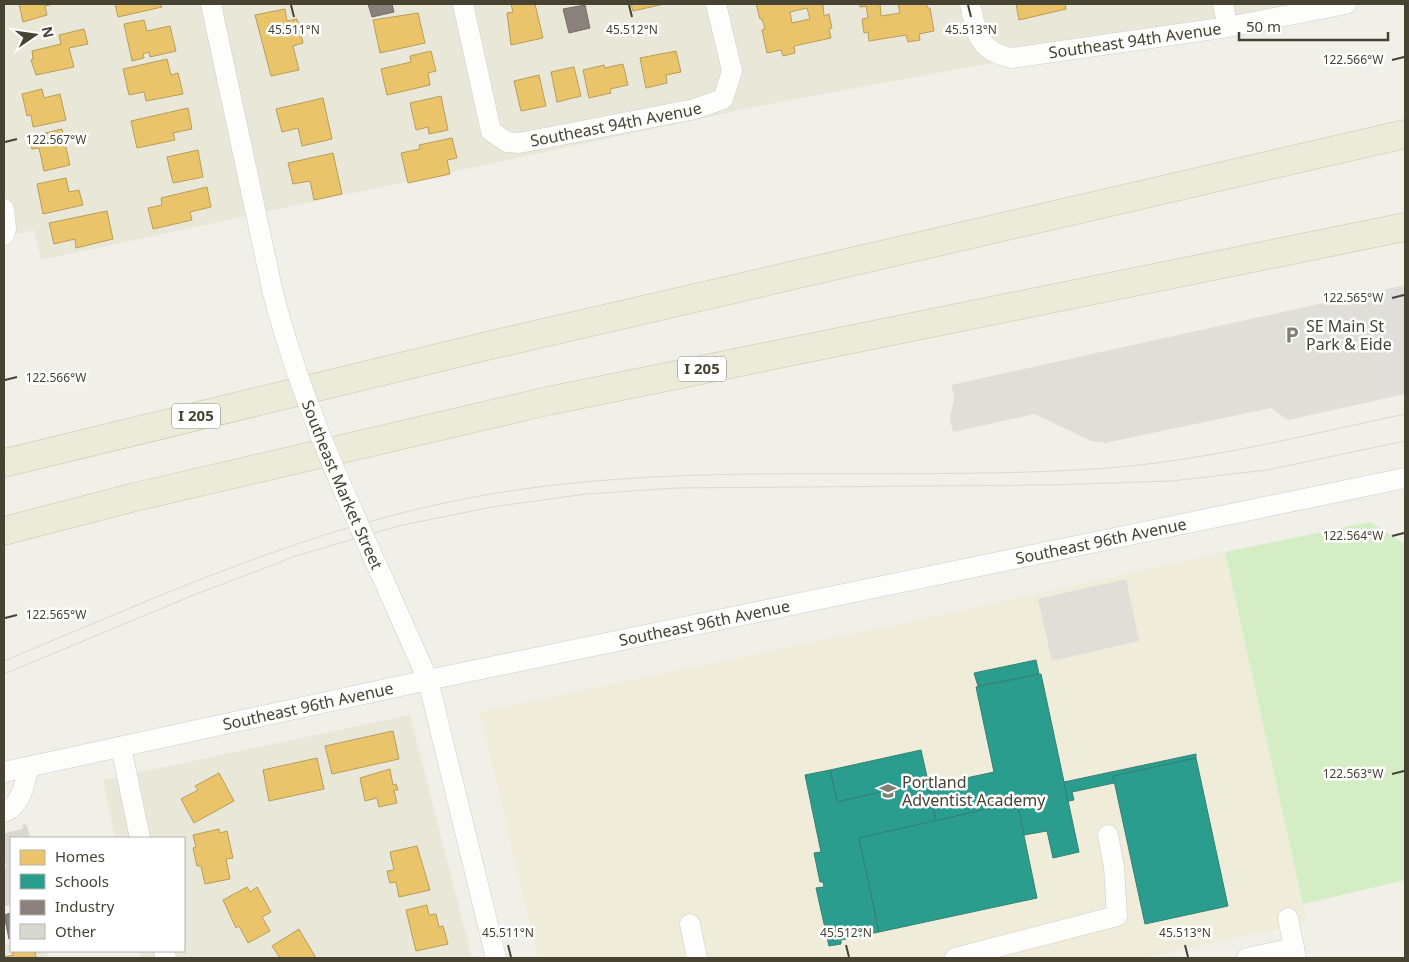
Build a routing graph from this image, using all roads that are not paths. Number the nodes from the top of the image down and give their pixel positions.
1 (211, 4) edge
2 (463, 4) edge
3 (716, 4) edge
4 (970, 4) edge
5 (1223, 4) edge
6 (1346, 4) edge
7 (1228, 28) junction
8 (1405, 134) edge
9 (4, 209) edge
10 (1405, 227) edge
11 (4, 235) edge
12 (4, 448) edge
13 (36, 454) junction
14 (4, 463) edge
15 (1405, 478) edge
16 (4, 531) edge
17 (428, 680) junction
18 (121, 747) junction
19 (29, 767) junction
20 (4, 772) edge
21 (4, 812) edge
22 (1108, 835) dead end
23 (140, 837) edge
24 (1288, 918) dead end
25 (690, 924) dead end
26 (1295, 953) edge
27 (496, 958) edge
28 (698, 958) edge
29 (955, 958) edge
30 (1247, 958) edge

1 - 17 street, Southeast Market Street, bridge
2 - 3 street, Southeast 94th Avenue
4 - 7 street, Southeast 94th Avenue
5 - 7 street
6 - 7 street, Southeast 94th Avenue
8 - 13 highway, I 205
9 - 11 street
10 - 16 highway, I 205
12 - 13 highway
13 - 14 highway, I 205
15 - 17 street, Southeast 96th Avenue
17 - 18 street, Southeast 96th Avenue
17 - 27 street, Southeast Market Street
18 - 19 street, Southeast 96th Avenue
18 - 23 street
19 - 20 street, Southeast 96th Avenue
19 - 21 street
22 - 29 street
24 - 26 street
25 - 28 street
26 - 30 street

